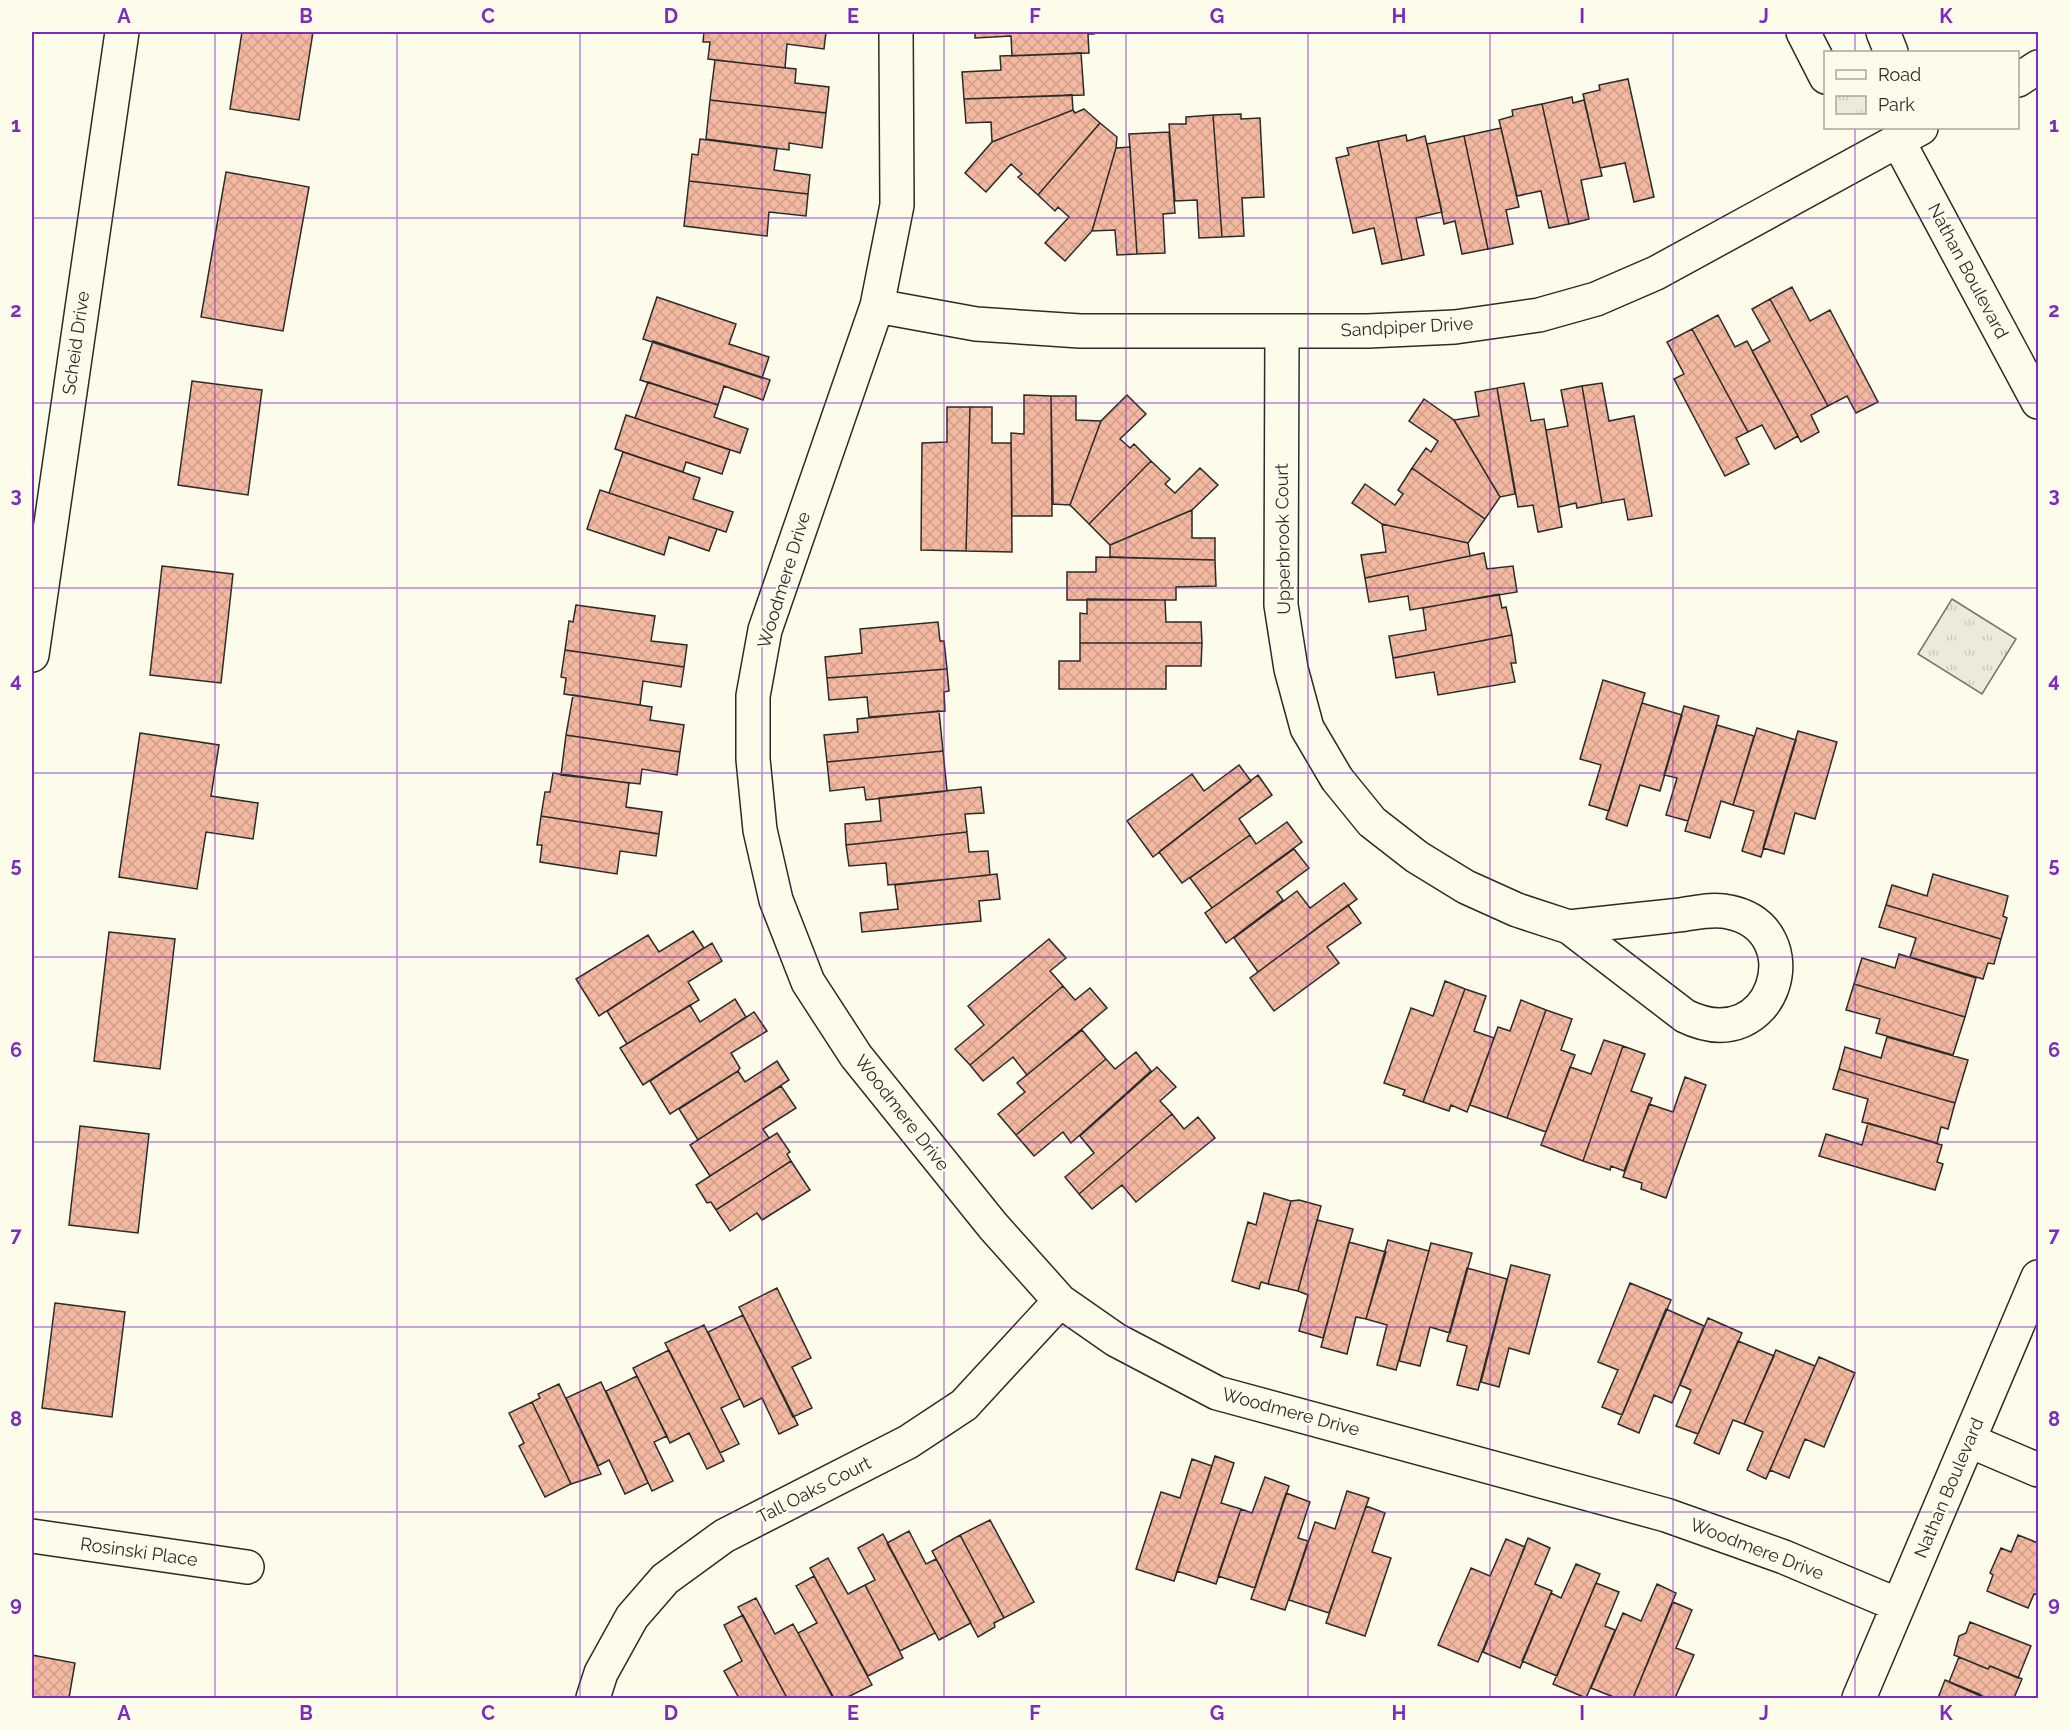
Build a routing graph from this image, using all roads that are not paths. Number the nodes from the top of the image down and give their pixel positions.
1 (122, 32) edge
2 (896, 32) edge
3 (1803, 32) edge
4 (1883, 32) edge
5 (1891, 51) edge
6 (2038, 67) edge
7 (1824, 73) edge
8 (2019, 79) edge
9 (1899, 130) edge
10 (877, 306) junction
11 (1282, 332) junction
12 (2038, 402) edge
13 (32, 655) edge
14 (1569, 927) junction
15 (2038, 1277) edge
16 (1060, 1301) junction
17 (1970, 1441) junction
18 (2038, 1470) edge
19 (32, 1536) edge
20 (246, 1567) dead end
21 (1898, 1605) junction
22 (593, 1698) edge
23 (1859, 1698) edge

1 - 13 street, Scheid Drive
2 - 10 street, Woodmere Drive
3 - 7 street
4 - 5 street
6 - 8 street
9 - 11 street, Sandpiper Drive
9 - 12 street, Nathan Boulevard
10 - 11 street, Sandpiper Drive
10 - 16 street, Woodmere Drive
11 - 14 street, Upperbrook Court
14 - 14 street, Upperbrook Court
15 - 17 street, Nathan Boulevard
16 - 21 street, Woodmere Drive
16 - 22 street, Tall Oaks Court
17 - 18 street
17 - 21 street, Nathan Boulevard
19 - 20 street, Rosinski Place
21 - 23 street, Nathan Boulevard

